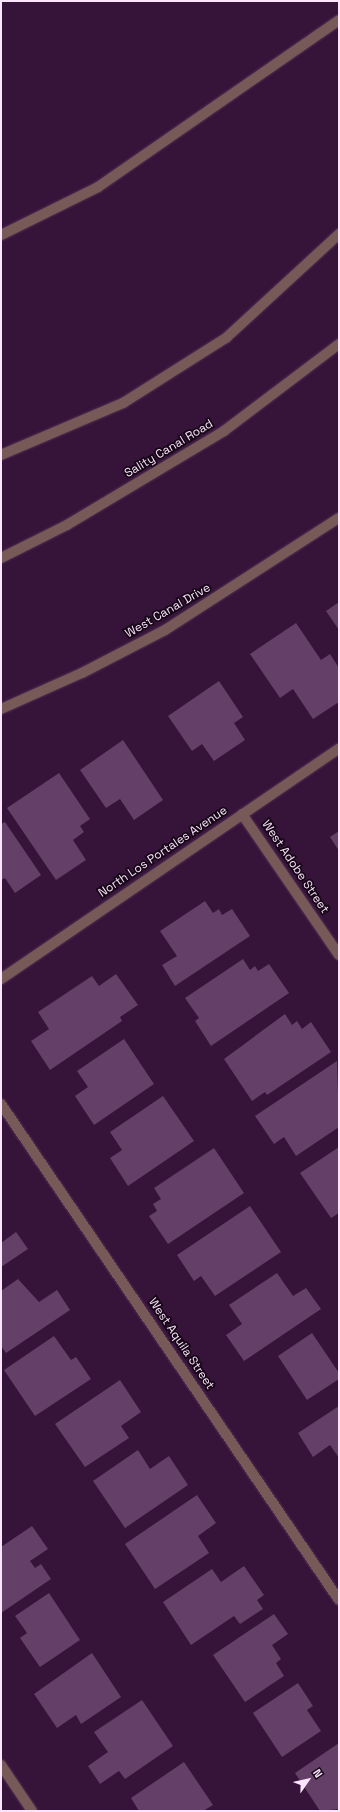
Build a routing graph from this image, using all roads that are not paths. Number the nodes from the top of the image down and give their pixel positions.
1 (339, 20) edge
2 (339, 234) edge
3 (1, 235) edge
4 (339, 344) edge
5 (1, 455) edge
6 (339, 518) edge
7 (1, 558) edge
8 (1, 709) edge
9 (339, 748) edge
10 (242, 814) junction
11 (339, 955) edge
12 (1, 979) edge
13 (1, 1104) edge
14 (339, 1600) edge
15 (1, 1765) edge
16 (32, 1811) edge

1 - 3 street
2 - 5 street
4 - 7 street, Sality Canal Road
6 - 8 street, West Canal Drive
9 - 10 street, North Los Portales Avenue
10 - 11 street, West Adobe Street
10 - 12 street, North Los Portales Avenue
13 - 14 street, West Aquila Street
15 - 16 street

